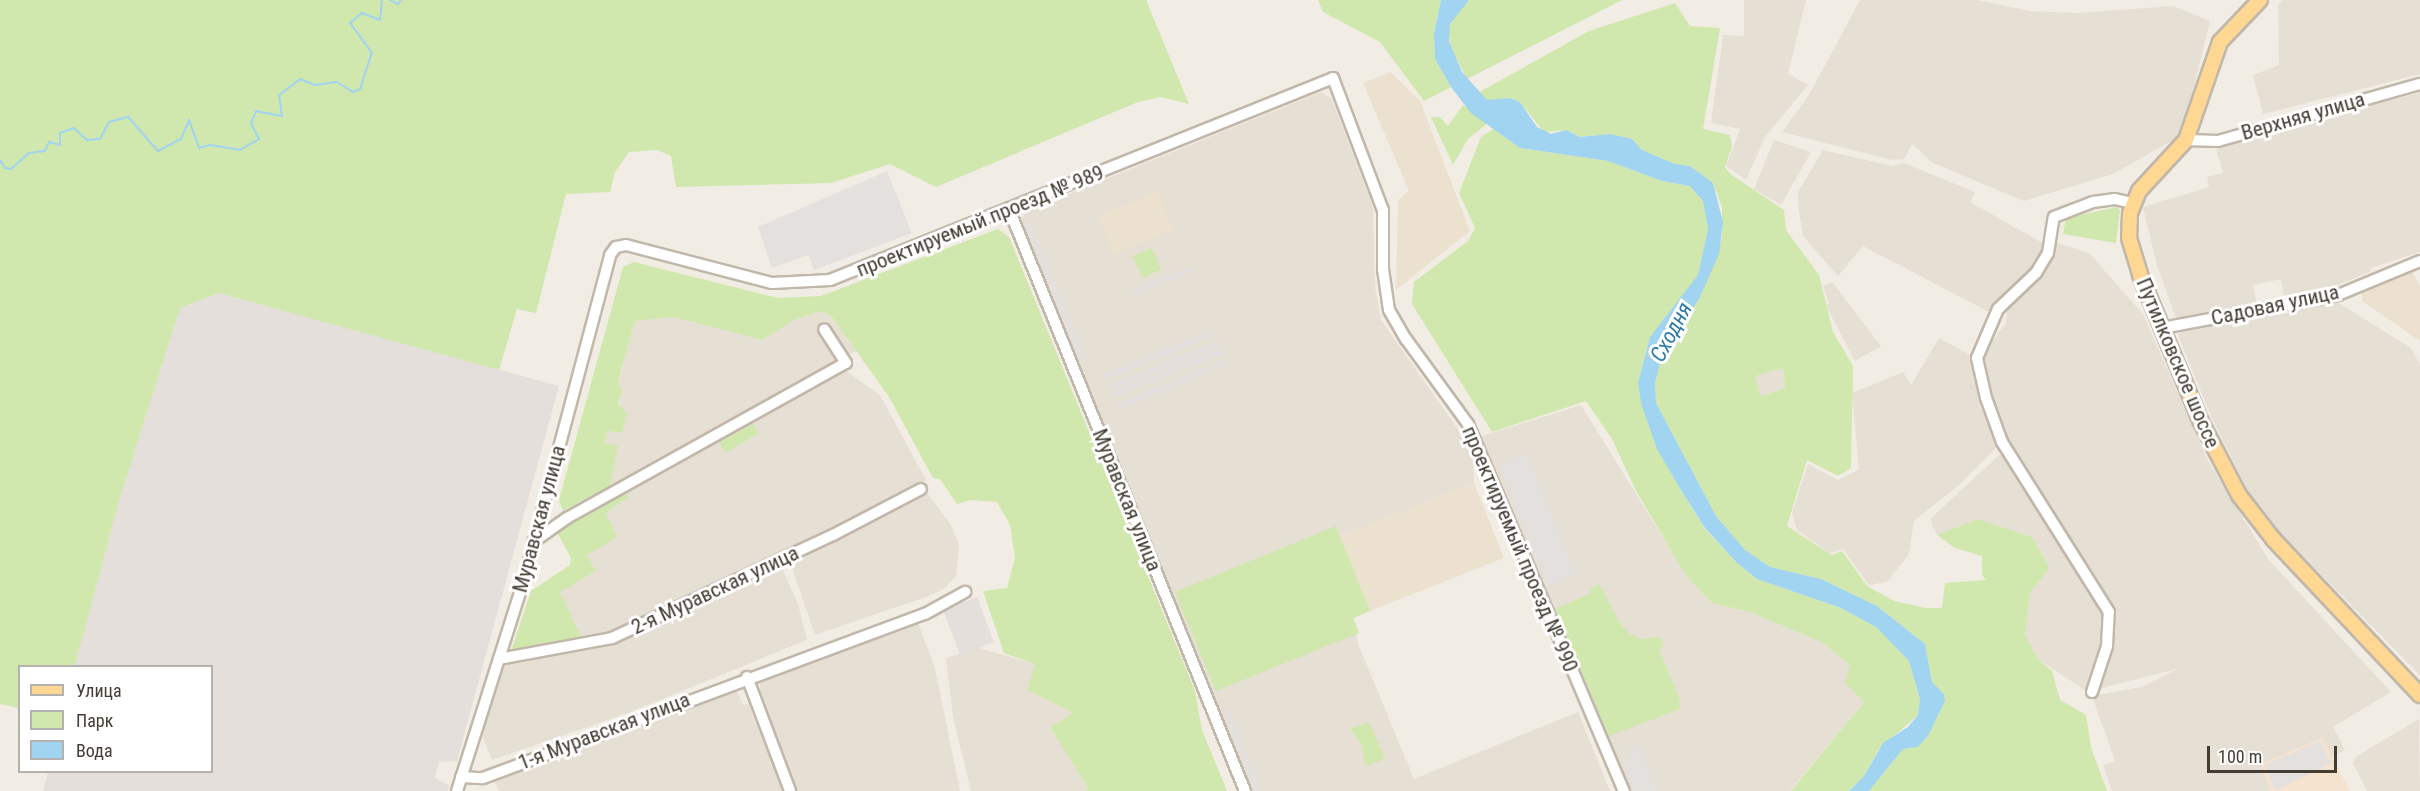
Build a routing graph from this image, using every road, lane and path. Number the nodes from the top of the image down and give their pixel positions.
1 (2260, 0) edge
2 (1333, 78) joint
3 (2420, 84) edge
4 (2186, 140) junction
5 (2133, 203) junction
6 (1009, 209) junction
7 (616, 247) joint
8 (2420, 261) edge
9 (2162, 328) junction
10 (824, 329) dead end
11 (921, 489) dead end
12 (533, 542) junction
13 (965, 592) dead end
14 (499, 659) junction
15 (747, 677) junction
16 (2092, 692) dead end
17 (2420, 695) edge
18 (461, 777) junction
19 (457, 791) edge
20 (790, 791) edge
21 (1245, 791) edge
22 (1624, 791) edge

1 - 4 main road, Путилковское шоссе
2 - 6 street, проектируемый проезд № 989
2 - 22 street, проектируемый проезд № 990
3 - 4 street, Верхняя улица
4 - 5 main road, Путилковское шоссе
5 - 9 main road, Путилковское шоссе
5 - 16 street
6 - 7 street, проектируемый проезд № 989
6 - 21 street, Муравская улица
7 - 12 street, Муравская улица
8 - 9 street, Садовая улица
9 - 17 main road, Путилковское шоссе
10 - 12 street
11 - 14 street, 2-я Муравская улица
12 - 14 street, Муравская улица
13 - 15 street, 1-я Муравская улица
14 - 18 street, Муравская улица
15 - 18 street, 1-я Муравская улица
15 - 20 street
18 - 19 street, Муравская улица

